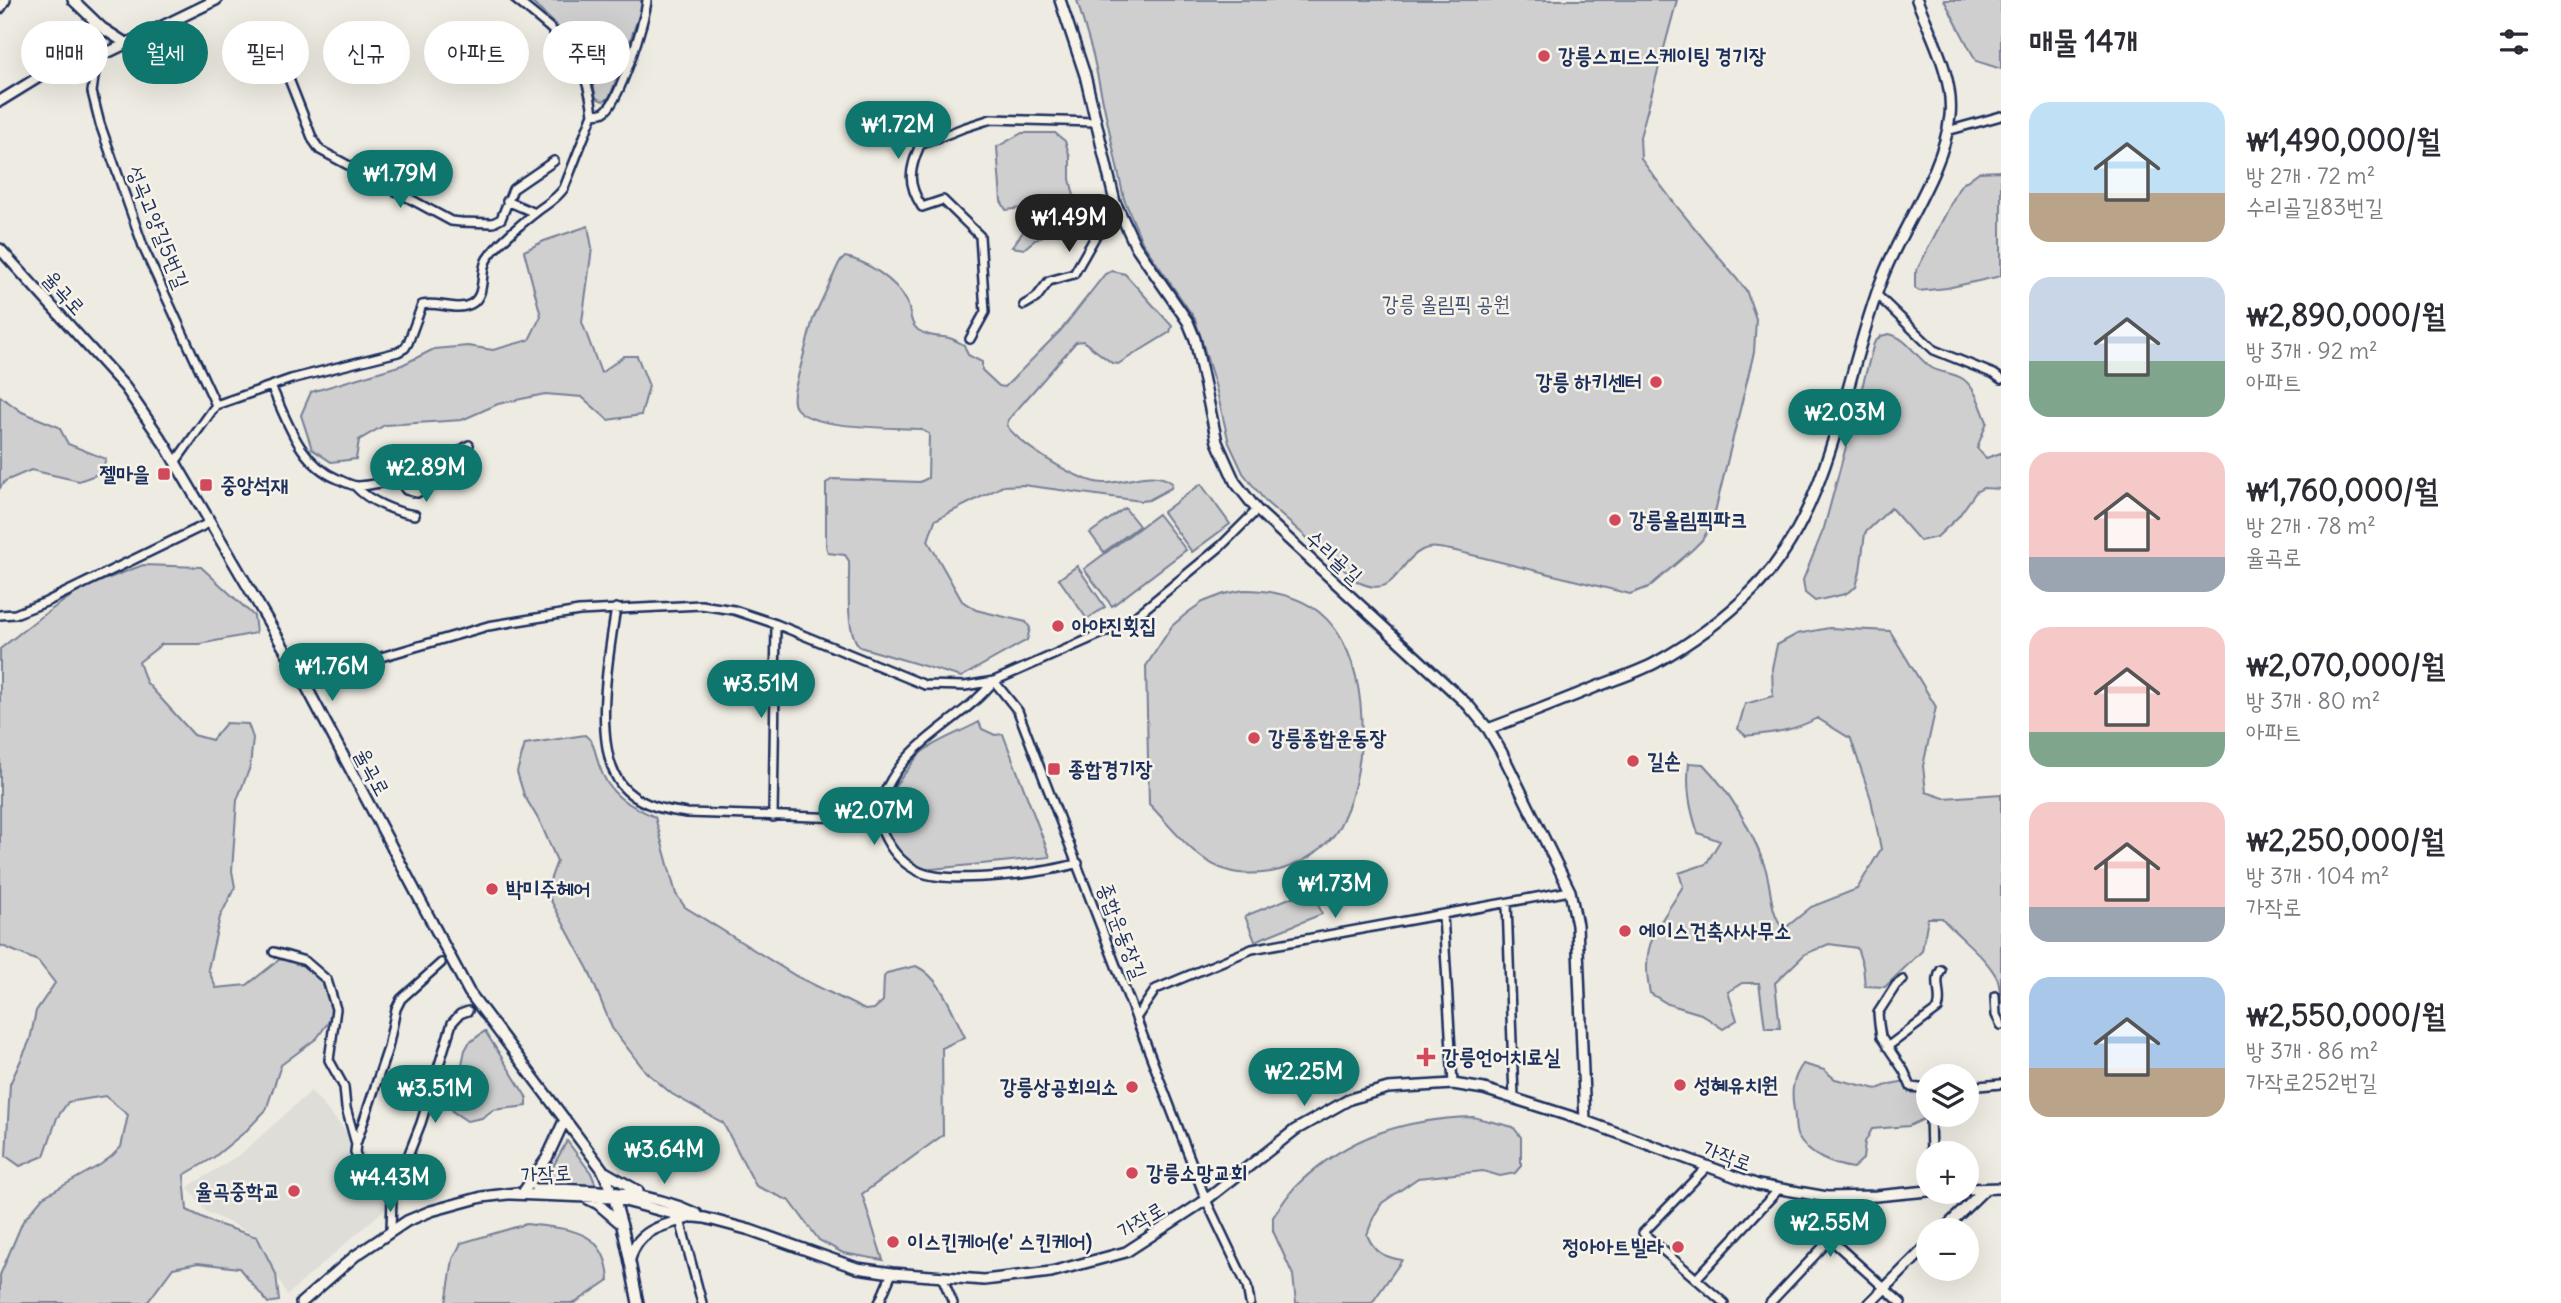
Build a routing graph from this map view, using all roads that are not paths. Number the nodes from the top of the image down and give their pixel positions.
1 (5, 0) edge
2 (73, 0) edge
3 (216, 0) edge
4 (516, 0) edge
5 (647, 0) edge
6 (1060, 0) edge
7 (1917, 0) edge
8 (0, 8) edge
9 (94, 21) edge
10 (174, 21) edge
11 (28, 84) edge
12 (93, 84) edge
13 (291, 84) edge
14 (0, 101) edge
15 (593, 114) junction
16 (2001, 116) edge
17 (1096, 122) junction
18 (1947, 131) junction
19 (554, 161) dead end
20 (507, 201) junction
21 (1115, 202) junction
22 (535, 213) junction
23 (0, 248) edge
24 (1876, 293) junction
25 (1024, 305) dead end
26 (970, 339) dead end
27 (2001, 379) edge
28 (271, 386) junction
29 (216, 405) junction
30 (469, 445) dead end
31 (176, 461) junction
32 (464, 474) dead end
33 (401, 483) junction
34 (356, 486) junction
35 (1257, 510) junction
36 (415, 515) dead end
37 (211, 522) junction
38 (616, 608) junction
39 (0, 615) edge
40 (776, 624) junction
41 (994, 681) junction
42 (302, 686) junction
43 (1488, 729) junction
44 (773, 817) junction
45 (877, 819) junction
46 (1078, 863) junction
47 (1570, 891) junction
48 (1507, 904) junction
49 (1443, 915) junction
50 (274, 953) dead end
51 (441, 963) dead end
52 (1941, 970) dead end
53 (1903, 980) dead end
54 (1995, 996) dead end
55 (468, 1011) dead end
56 (1136, 1018) junction
57 (2001, 1025) edge
58 (1887, 1047) junction
59 (1453, 1084) junction
60 (2001, 1084) edge
61 (1979, 1086) edge
62 (1916, 1088) edge
63 (1514, 1098) junction
64 (565, 1119) junction
65 (1585, 1121) junction
66 (356, 1144) junction
67 (1706, 1168) junction
68 (602, 1169) junction
69 (2001, 1188) edge
70 (1779, 1189) junction
71 (1979, 1189) edge
72 (1985, 1189) junction
73 (524, 1191) junction
74 (1916, 1192) edge
75 (511, 1194) junction
76 (613, 1195) junction
77 (1871, 1196) junction
78 (392, 1198) junction
79 (587, 1198) junction
80 (1206, 1200) junction
81 (673, 1203) junction
82 (694, 1217) junction
83 (705, 1218) junction
84 (1955, 1218) edge
85 (680, 1220) junction
86 (620, 1223) junction
87 (391, 1230) junction
88 (1830, 1239) junction
89 (1916, 1257) edge
90 (630, 1260) junction
91 (892, 1273) junction
92 (942, 1277) junction
93 (1696, 1279) junction
94 (1885, 1288) junction
95 (301, 1303) edge
96 (638, 1303) edge
97 (702, 1303) edge
98 (879, 1303) edge
99 (953, 1303) edge
100 (1250, 1303) edge
101 (1724, 1303) edge
102 (1770, 1303) edge
103 (1870, 1303) edge
104 (1900, 1303) edge

1 - 8 street
2 - 9 street
3 - 10 street
4 - 15 street
5 - 15 street
6 - 17 street, 수리골길
7 - 18 street
11 - 14 street
12 - 29 street, 성곡고양길5번길
13 - 20 street
15 - 22 street
16 - 18 street
17 - 21 street, 수리골길
17 - 26 street
18 - 24 street
19 - 20 street
20 - 22 street
21 - 25 street
21 - 35 street, 수리골길
22 - 28 street
23 - 31 street, 율곡로
24 - 27 street
24 - 43 street
28 - 29 street
28 - 34 street
29 - 31 street
30 - 33 street
31 - 37 street, 율곡로
32 - 33 street
33 - 34 street
34 - 36 street
35 - 41 street
35 - 43 street, 수리골길
37 - 39 street
37 - 42 street, 율곡로
38 - 40 street
38 - 42 street
38 - 44 street
40 - 41 street
40 - 44 street
41 - 45 street
41 - 46 street, 종합운동장길
42 - 64 street, 율곡로
43 - 47 street, 수리골길
44 - 45 street
45 - 46 street
46 - 56 street, 종합운동장길
47 - 48 street
47 - 65 street, 수리골길
48 - 49 street
48 - 63 street
49 - 56 street
49 - 59 street
50 - 66 street
51 - 66 street
52 - 58 street
53 - 58 street
54 - 57 street
55 - 78 street
56 - 80 street, 종합운동장길
58 - 62 street
59 - 63 street, 가작로
59 - 80 street, 가작로
60 - 61 street
63 - 65 street, 가작로
64 - 68 street, 율곡로
64 - 73 street
65 - 67 street, 가작로
66 - 78 street
67 - 70 street, 가작로
67 - 93 street
68 - 76 street, 율곡로
68 - 81 street
69 - 72 street
70 - 77 street, 가작로
70 - 93 street
71 - 72 street
72 - 84 street
73 - 75 street, 가작로
73 - 76 street, 가작로
74 - 77 street, 가작로
75 - 79 street, 가작로
75 - 87 street, 가작로
76 - 79 street, 가작로
76 - 81 street, 가작로
76 - 82 street, 가작로
76 - 86 street, 율곡로
77 - 88 street
78 - 87 street
79 - 86 street
80 - 92 street, 가작로
80 - 100 street, 종합운동장길
81 - 83 street, 가작로
82 - 83 street, 가작로
82 - 85 street
83 - 91 street, 가작로
85 - 90 street
85 - 97 street
86 - 90 street, 율곡로
87 - 95 street, 가작로
88 - 94 street
88 - 102 street
89 - 94 street
90 - 96 street, 율곡로
91 - 92 street, 가작로
91 - 98 street
92 - 99 street
93 - 101 street
94 - 103 street
94 - 104 street

